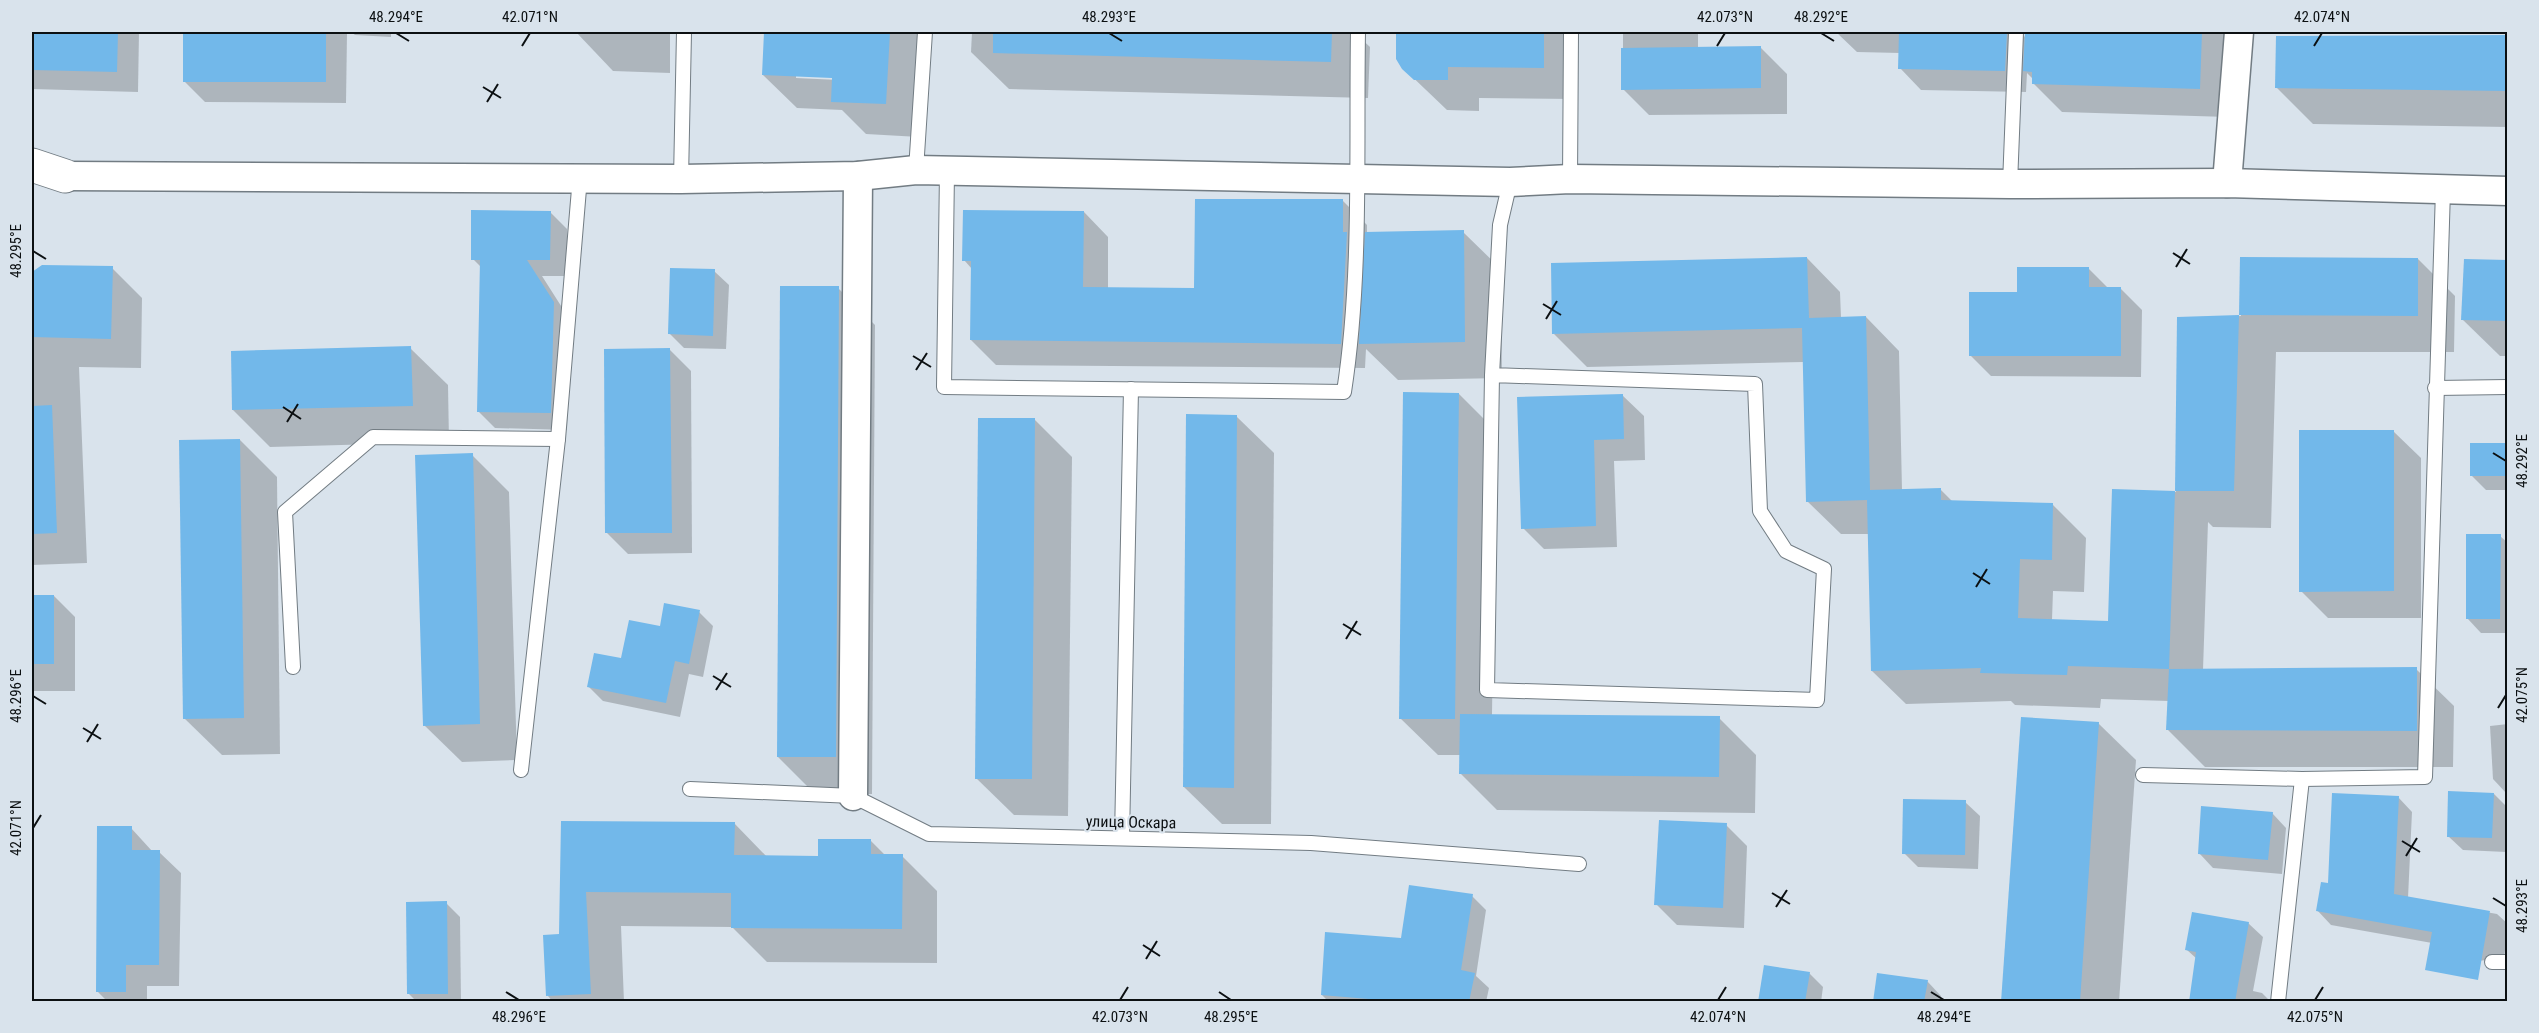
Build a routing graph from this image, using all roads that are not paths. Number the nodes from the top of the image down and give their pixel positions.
1 (684, 32) edge
2 (925, 32) edge
3 (1358, 32) edge
4 (1571, 32) edge
5 (2016, 32) edge
6 (2240, 32) edge
7 (32, 165) edge
8 (916, 170) junction
9 (947, 172) junction
10 (65, 176) junction
11 (858, 176) junction
12 (580, 177) junction
13 (681, 178) junction
14 (1355, 178) junction
15 (1570, 179) junction
16 (32, 180) edge
17 (1510, 182) junction
18 (2227, 183) junction
19 (2010, 184) junction
20 (2443, 190) junction
21 (2508, 191) edge
22 (1492, 375) junction
23 (2508, 387) edge
24 (2435, 388) junction
25 (1131, 389) junction
26 (558, 439) junction
27 (293, 667) dead end
28 (521, 770) dead end
29 (2143, 775) dead end
30 (2302, 779) junction
31 (690, 789) dead end
32 (853, 796) junction
33 (1122, 838) junction
34 (1579, 864) dead end
35 (2492, 962) dead end
36 (2508, 962) edge
37 (2278, 1002) edge

1 - 13 lane
2 - 8 lane
3 - 14 lane
4 - 15 lane
5 - 19 lane
6 - 18 street
7 - 10 street
8 - 9 street
8 - 11 street
9 - 14 street
9 - 25 lane
10 - 12 street
10 - 16 street
11 - 13 street
11 - 32 street
12 - 13 street
12 - 26 lane
14 - 17 street
14 - 25 lane
15 - 17 street
15 - 19 street
17 - 22 lane
18 - 19 street
18 - 20 street
20 - 21 street
20 - 24 lane
22 - 22 lane
23 - 24 lane
24 - 30 lane
25 - 33 lane
26 - 27 lane
26 - 28 lane
29 - 30 lane
30 - 37 lane
31 - 32 lane, улица Оскара
32 - 33 lane, улица Оскара
33 - 34 lane, улица Оскара
35 - 36 lane

